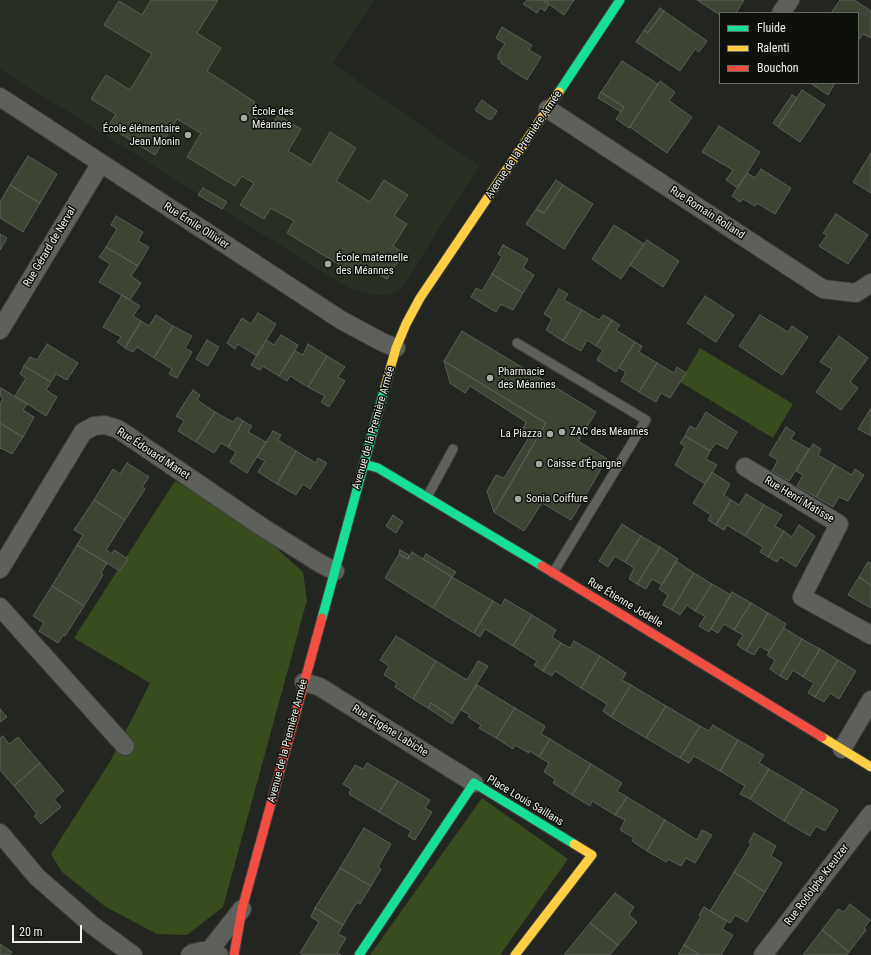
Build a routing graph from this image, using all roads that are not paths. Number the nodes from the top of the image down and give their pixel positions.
1 (620, 0) edge
2 (790, 0) edge
3 (782, 12) edge
4 (0, 97) edge
5 (548, 109) junction
6 (101, 163) junction
7 (871, 283) edge
8 (0, 330) edge
9 (517, 343) dead end
10 (396, 348) junction
11 (453, 449) dead end
12 (364, 464) junction
13 (745, 467) dead end
14 (426, 498) junction
15 (0, 569) edge
16 (335, 571) junction
17 (553, 573) junction
18 (0, 606) edge
19 (871, 635) edge
20 (304, 682) junction
21 (871, 700) edge
22 (125, 746) dead end
23 (842, 749) junction
24 (871, 767) edge
25 (474, 784) junction
26 (871, 814) edge
27 (0, 833) edge
28 (242, 908) junction
29 (129, 952) edge
30 (214, 953) edge
31 (146, 955) edge
32 (190, 955) edge
33 (234, 955) edge
34 (359, 955) edge
35 (515, 955) edge
36 (763, 955) edge

1 - 5 street, Avenue de la Première Armée
2 - 3 street
4 - 6 street, Rue Émile Ollivier
5 - 7 street, Rue Romain Rolland
5 - 10 street, Avenue de la Première Armée
6 - 8 street, Rue Gérard de Nerval
6 - 10 street, Rue Émile Ollivier
9 - 17 lane
10 - 12 street, Avenue de la Première Armée
11 - 14 lane
12 - 14 street, Rue Étienne Jodelle
12 - 16 street, Avenue de la Première Armée
13 - 19 street, Rue Henri Matisse
14 - 17 street, Rue Étienne Jodelle
15 - 16 street, Rue Édouard Manet
16 - 20 street, Avenue de la Première Armée
17 - 23 street, Rue Étienne Jodelle
18 - 22 street
20 - 25 street, Rue Eugène Labiche
20 - 28 street, Avenue de la Première Armée
21 - 23 street
23 - 24 street, Rue Étienne Jodelle
25 - 34 street, Place Louis Saillans
25 - 35 street, Place Louis Saillans
26 - 36 street, Rue Rodolphe Kreutzer
27 - 29 street
28 - 30 street, Avenue de la Première Armée
28 - 33 street, Avenue de la Première Armée
29 - 31 street
30 - 32 street

